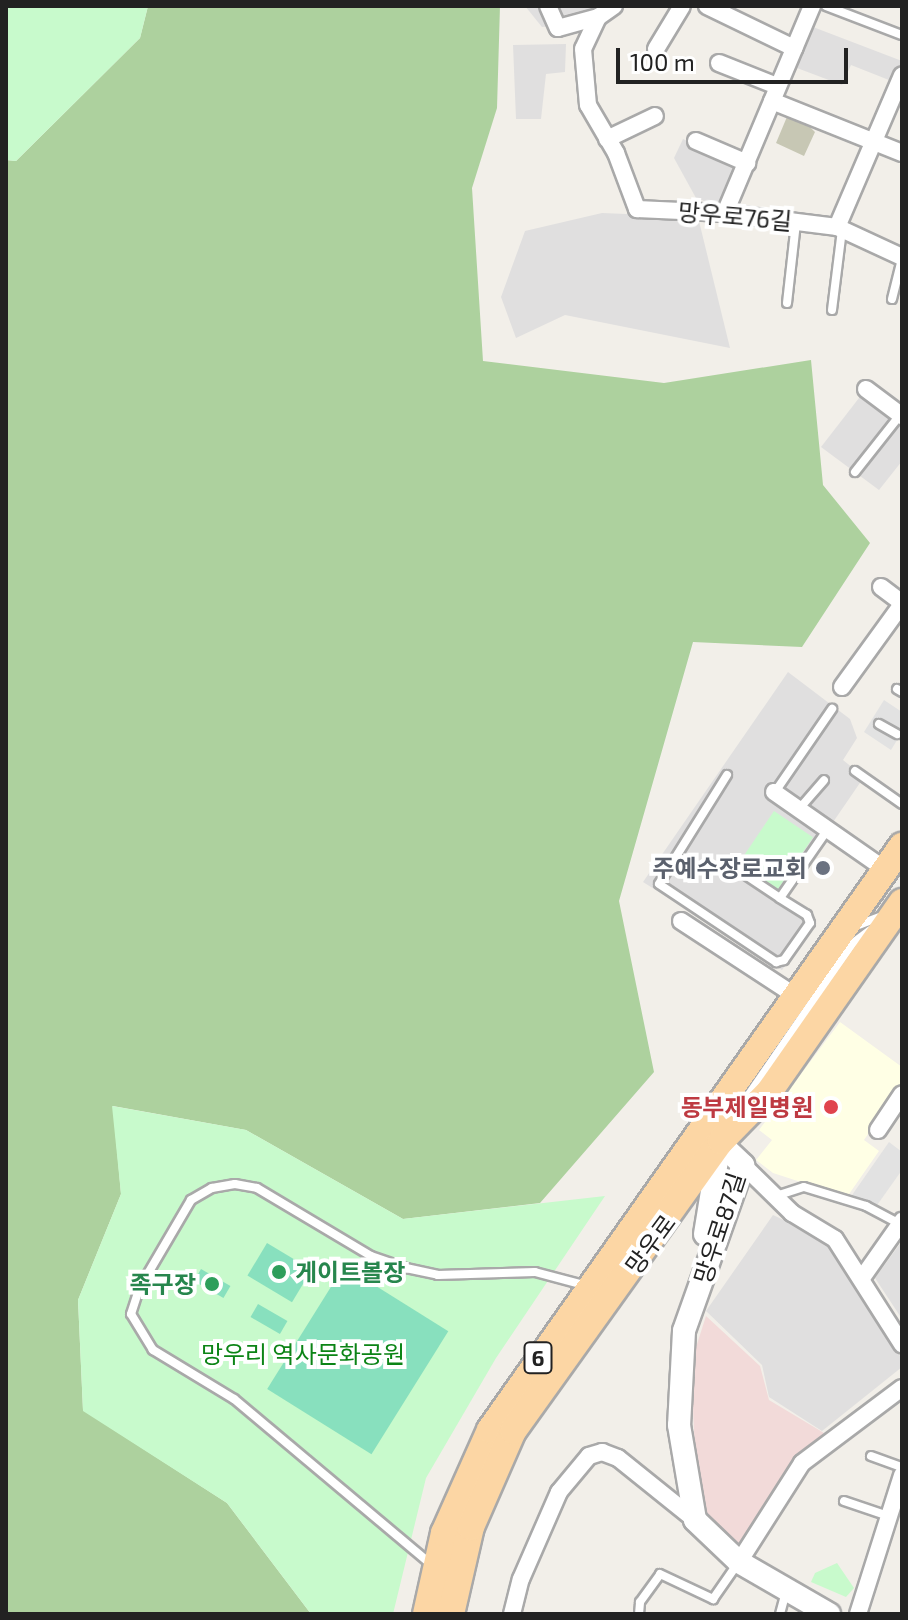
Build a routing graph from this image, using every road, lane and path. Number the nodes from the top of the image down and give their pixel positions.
1 (548, 6) edge
2 (614, 6) edge
3 (682, 6) edge
4 (707, 6) edge
5 (812, 6) edge
6 (826, 6) edge
7 (598, 17) junction
8 (902, 35) edge
9 (794, 48) junction
10 (656, 49) dead end
11 (719, 63) dead end
12 (901, 83) edge
13 (775, 94) junction
14 (655, 116) dead end
15 (607, 139) junction
16 (696, 141) dead end
17 (874, 143) junction
18 (902, 153) edge
19 (747, 163) junction
20 (725, 213) junction
21 (797, 222) junction
22 (840, 228) junction
23 (902, 258) edge
24 (892, 299) dead end
25 (787, 303) dead end
26 (832, 310) dead end
27 (866, 389) dead end
28 (901, 415) edge
29 (855, 472) dead end
30 (881, 587) dead end
31 (902, 604) edge
32 (842, 687) dead end
33 (832, 709) dead end
34 (879, 724) dead end
35 (897, 734) dead end
36 (855, 771) dead end
37 (727, 775) dead end
38 (824, 780) dead end
39 (774, 792) joint
40 (902, 804) edge
41 (799, 809) junction
42 (829, 829) junction
43 (902, 846) edge
44 (738, 870) dead end
45 (886, 870) junction
46 (869, 893) junction
47 (780, 898) junction
48 (900, 909) edge
49 (681, 921) dead end
50 (839, 933) junction
51 (794, 995) junction
52 (902, 1094) edge
53 (878, 1130) dead end
54 (712, 1135) junction
55 (743, 1165) junction
56 (775, 1196) junction
57 (901, 1222) edge
58 (862, 1278) junction
59 (588, 1286) junction
60 (902, 1344) edge
61 (902, 1388) edge
62 (871, 1456) dead end
63 (902, 1467) edge
64 (902, 1475) edge
65 (844, 1501) dead end
66 (894, 1507) edge
67 (695, 1520) junction
68 (739, 1562) junction
69 (436, 1568) junction
70 (786, 1590) junction
71 (426, 1614) edge
72 (451, 1614) edge
73 (512, 1614) edge
74 (639, 1614) edge
75 (780, 1614) edge
76 (829, 1614) edge
77 (858, 1614) edge

1 - 7 street
2 - 7 street
3 - 10 street
4 - 9 street
5 - 9 street
6 - 8 lane
7 - 15 street, 망우로76길
9 - 13 street
11 - 13 street
12 - 17 street
13 - 17 street
13 - 19 street
14 - 15 street
15 - 20 street, 망우로76길
16 - 19 street
17 - 18 street
17 - 22 street
19 - 20 street
20 - 21 street, 망우로76길
21 - 22 street, 망우로76길
21 - 25 lane
22 - 23 street, 망우로76길
22 - 26 lane
23 - 24 lane, 망우로76길
27 - 28 street
28 - 29 lane
30 - 31 street
31 - 32 street
33 - 39 lane
34 - 35 lane
36 - 40 lane
37 - 47 lane
38 - 41 lane
39 - 41 street
41 - 42 street
42 - 45 street
42 - 47 lane
43 - 45 main road, 망우로 / 6
44 - 47 lane
45 - 46 main road, 망우로 / 6
46 - 48 street
46 - 50 main road, 망우로 / 6
48 - 50 lane
48 - 54 main road, 망우로 / 6
49 - 51 street
50 - 51 main road, 망우로 / 6
51 - 54 main road, 망우로 / 6
52 - 53 street
54 - 55 street, 망우로87길
54 - 59 main road, 망우로 / 6
54 - 67 street, 망우로87길
54 - 72 main road, 망우로 / 6
55 - 56 street
55 - 67 street, 망우로87길
56 - 57 lane
56 - 58 street
57 - 58 street
58 - 60 street
59 - 69 main road, 망우로 / 6
59 - 69 lane
61 - 68 street
62 - 63 lane
64 - 66 street
65 - 66 lane
66 - 77 street
67 - 68 street, 망우로87길
67 - 73 street
68 - 70 street, 망우로87길
68 - 74 lane
69 - 71 main road, 망우로 / 6
70 - 75 lane
70 - 76 street, 망우로87길

